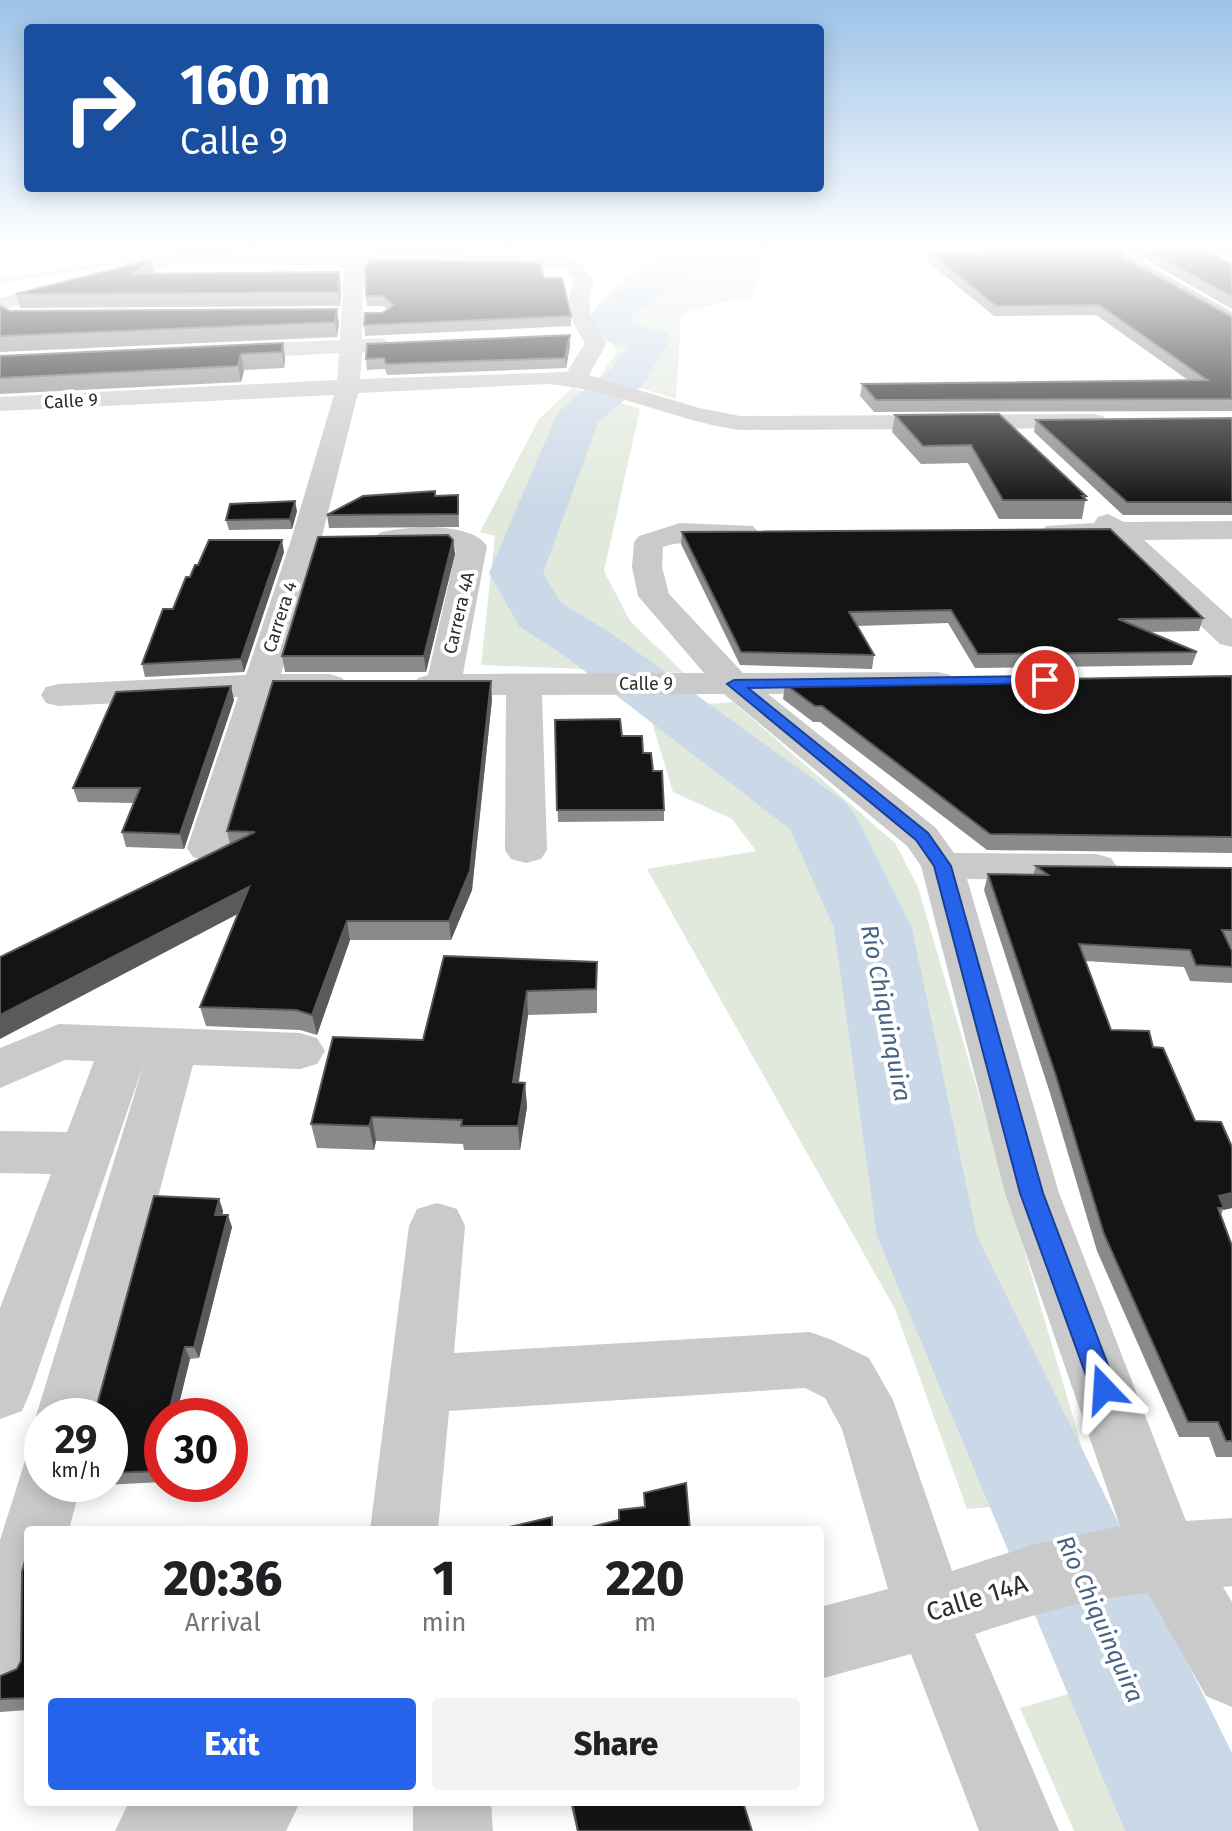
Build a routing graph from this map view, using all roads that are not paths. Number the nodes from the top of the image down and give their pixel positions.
1 (351, 334) edge
2 (592, 335) joint
3 (562, 337) edge
4 (411, 344) edge
5 (351, 347) junction
6 (208, 353) edge
7 (582, 380) junction
8 (348, 386) junction
9 (2, 395) edge
10 (1125, 420) edge
11 (1003, 421) junction
12 (1026, 444) edge
13 (1083, 499) edge
14 (1232, 530) edge
15 (774, 532) edge
16 (1024, 532) edge
17 (1117, 532) junction
18 (320, 540) junction
19 (1232, 637) edge
20 (967, 681) edge
21 (734, 684) junction
22 (258, 685) junction
23 (443, 685) junction
24 (524, 686) junction
25 (59, 695) dead end
26 (208, 848) dead end
27 (526, 850) dead end
28 (942, 866) junction
29 (1140, 867) edge
30 (150, 1044) junction
31 (300, 1051) dead end
32 (0, 1069) edge
33 (0, 1152) edge
34 (86, 1154) junction
35 (437, 1226) dead end
36 (5, 1357) edge
37 (418, 1384) junction
38 (72, 1398) edge
39 (43, 1502) edge
40 (36, 1526) edge
41 (404, 1526) edge
42 (1173, 1556) edge
43 (24, 1569) edge
44 (931, 1613) junction
45 (824, 1642) edge
46 (0, 1653) edge
47 (1232, 1670) edge
48 (246, 1806) edge
49 (452, 1806) edge
50 (155, 1831) edge
51 (453, 1831) edge
52 (1019, 1831) edge

1 - 5 street, Carrera 4
2 - 3 street
2 - 7 street
4 - 5 street
5 - 6 street
5 - 8 street, Carrera 4
7 - 8 street, Calle 9
7 - 11 street, Calle 9
8 - 9 street, Calle 9
8 - 18 street, Carrera 4
10 - 11 street, Calle 9
11 - 12 street
13 - 17 street
14 - 17 street
15 - 21 street
16 - 17 street
17 - 19 street
18 - 22 street, Carrera 4
18 - 23 street, Carrera 4A
20 - 21 street, Calle 9
21 - 24 street, Calle 9
21 - 28 street
22 - 23 street, Calle 9
22 - 25 street, Calle 9
22 - 26 street, Carrera 4
23 - 24 street, Calle 9
24 - 27 street
28 - 29 street
28 - 42 street
30 - 31 street
30 - 32 street
30 - 34 street
30 - 38 street
33 - 34 street
34 - 36 street
35 - 37 street
37 - 41 street
37 - 44 street
39 - 40 street
42 - 44 street, Calle 14A
42 - 47 street
43 - 46 street
44 - 45 street, Calle 14A
44 - 52 street
48 - 50 street
49 - 51 street

